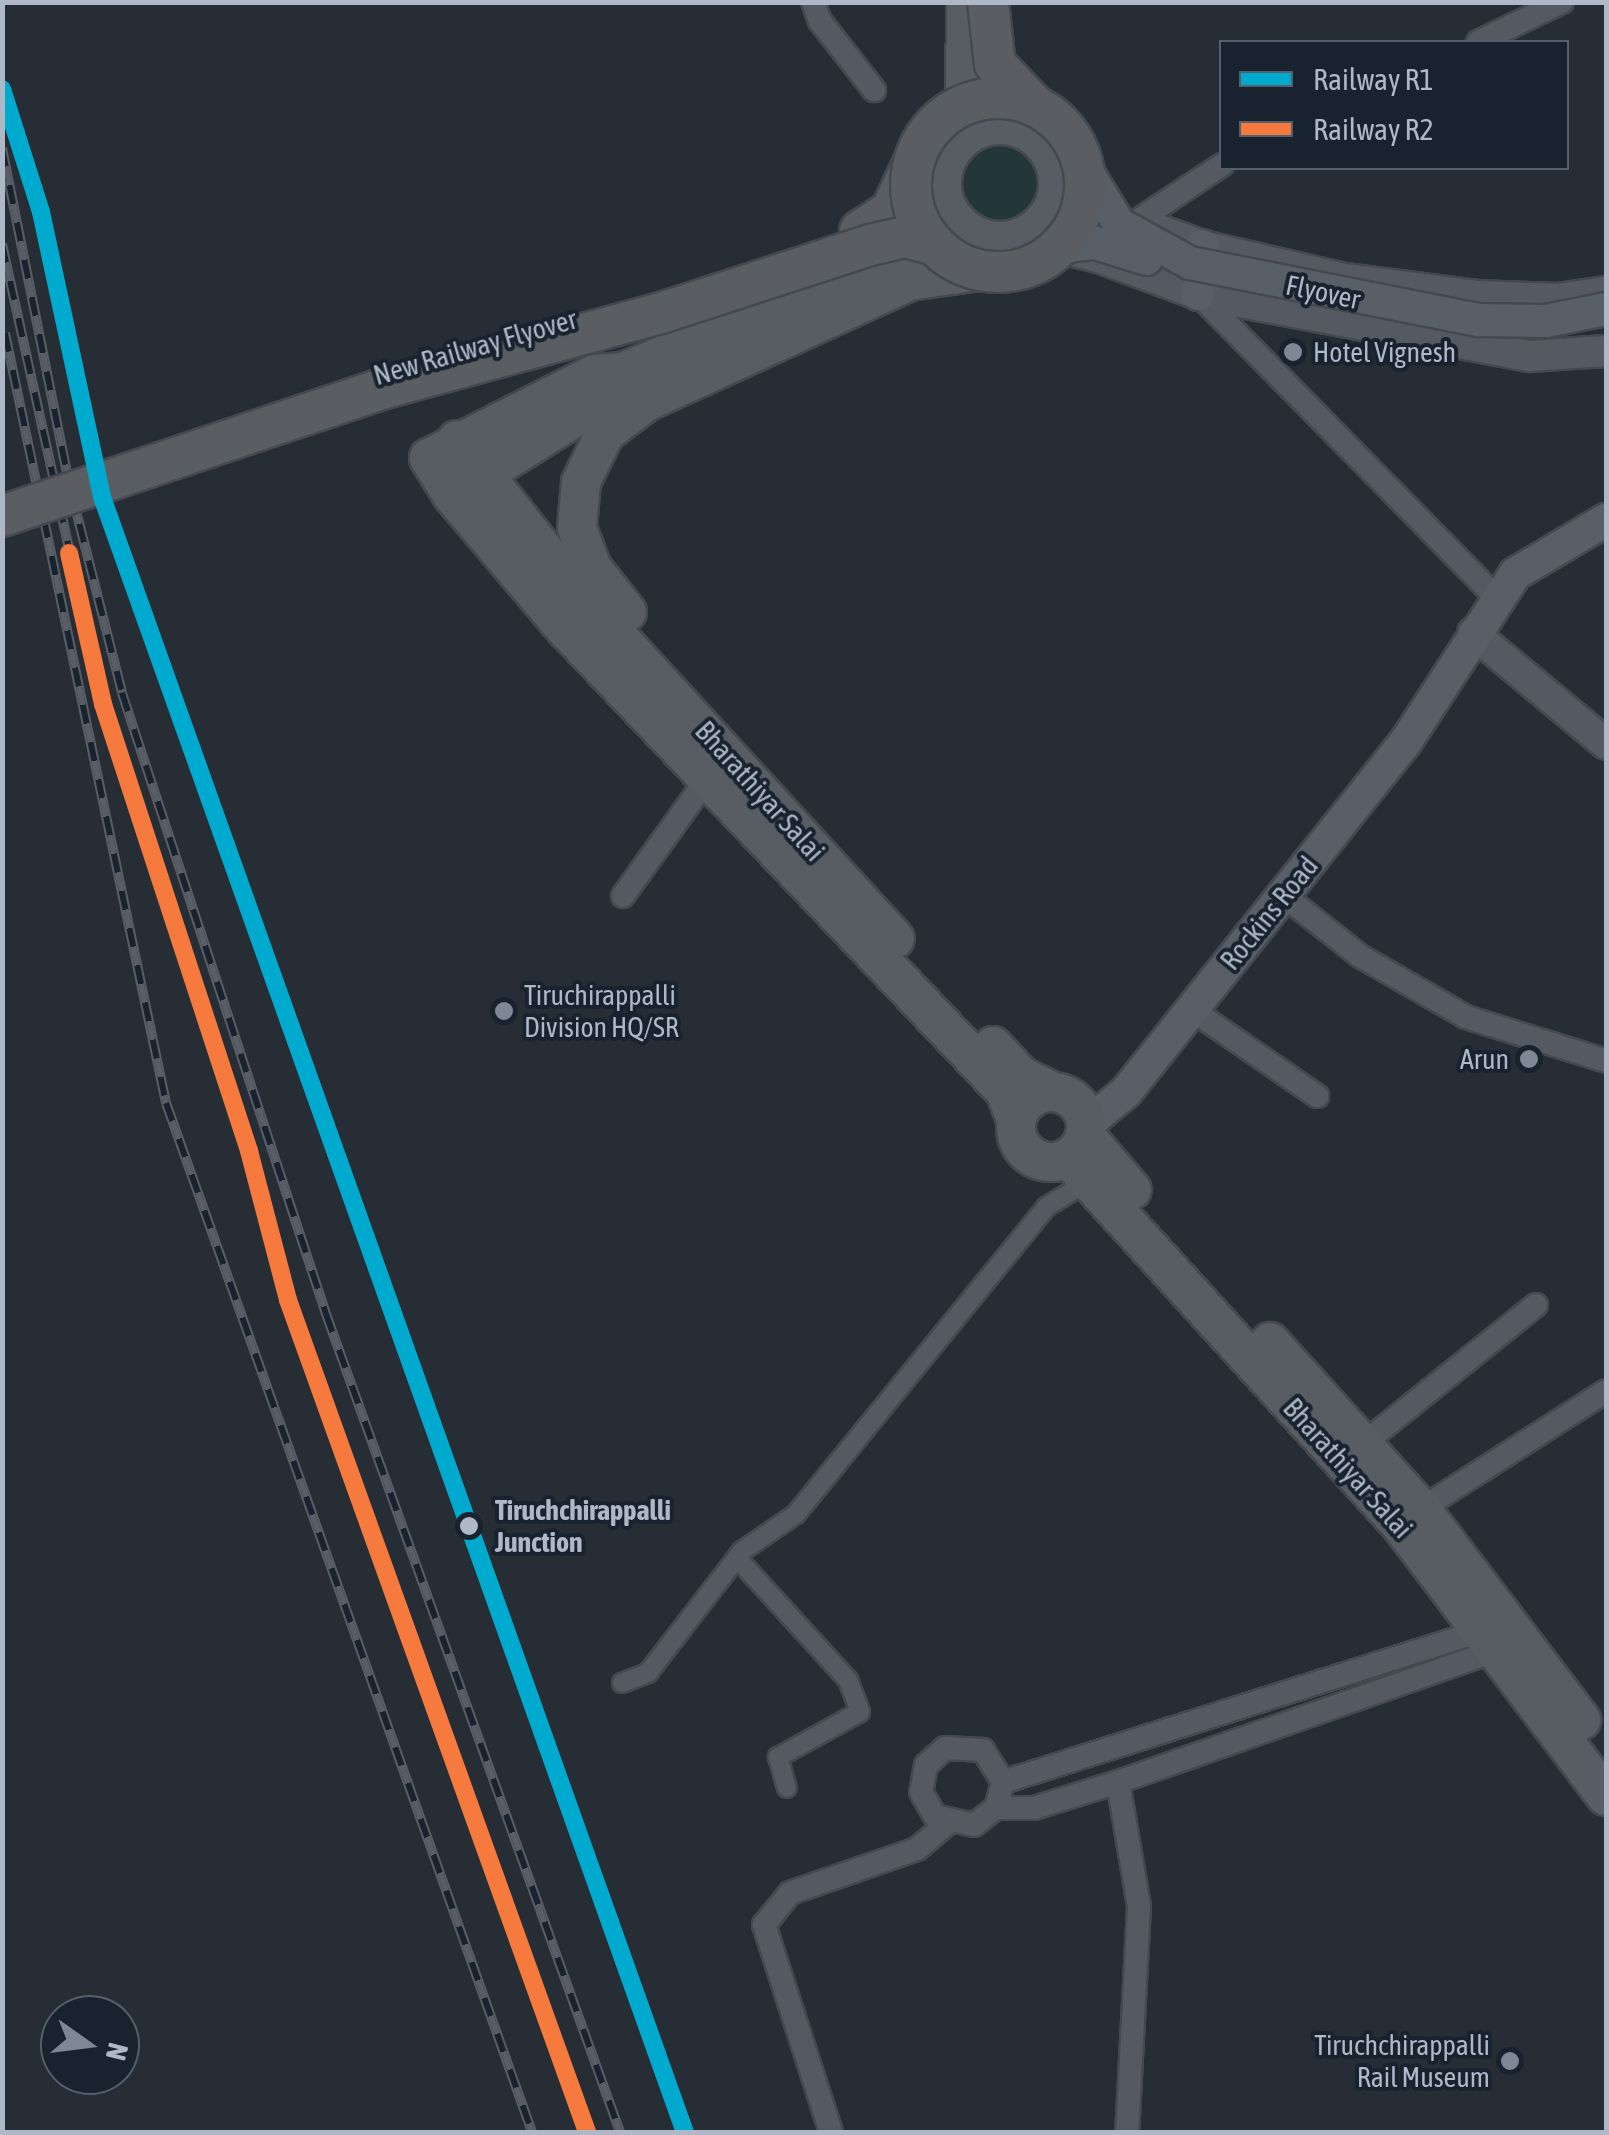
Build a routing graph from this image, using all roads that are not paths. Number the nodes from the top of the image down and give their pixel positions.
1 (813, 2) edge
2 (966, 2) edge
3 (975, 2) edge
4 (988, 2) edge
5 (999, 2) edge
6 (1562, 2) edge
7 (1482, 40) edge
8 (874, 90) dead end
9 (1034, 105) junction
10 (959, 107) junction
11 (1061, 157) junction
12 (1219, 167) edge
13 (934, 169) junction
14 (1137, 221) junction
15 (934, 245) junction
16 (1203, 246) junction
17 (1060, 247) junction
18 (997, 250) junction
19 (884, 262) junction
20 (1606, 292) edge
21 (1198, 294) junction
22 (1606, 309) edge
23 (1606, 329) edge
24 (1606, 351) edge
25 (622, 372) junction
26 (466, 485) junction
27 (2, 498) edge
28 (2, 516) edge
29 (1606, 520) edge
30 (1497, 598) junction
31 (1473, 633) junction
32 (1438, 690) junction
33 (1606, 744) edge
34 (712, 762) junction
35 (623, 896) dead end
36 (1283, 896) junction
37 (1192, 1010) junction
38 (1606, 1061) edge
39 (1317, 1096) dead end
40 (1016, 1120) junction
41 (1077, 1133) junction
42 (1536, 1305) dead end
43 (1606, 1391) edge
44 (1362, 1444) junction
45 (1421, 1509) junction
46 (737, 1558) junction
47 (1499, 1640) junction
48 (622, 1683) dead end
49 (1606, 1756) edge
50 (1003, 1782) junction
51 (1118, 1782) junction
52 (787, 1788) dead end
53 (1606, 1796) edge
54 (996, 1808) junction
55 (947, 1824) junction
56 (831, 2132) edge
57 (1128, 2132) edge

1 - 8 street
2 - 13 main road
3 - 10 highway
4 - 9 highway, bridge
5 - 11 main road
6 - 7 street
9 - 10 highway, bridge
9 - 11 highway, bridge
10 - 13 highway, New Railway Flyover, bridge
11 - 13 main road
11 - 14 street
11 - 17 highway, bridge
11 - 18 main road
11 - 22 main road, Flyover, bridge
12 - 14 street
13 - 15 highway, bridge
13 - 18 main road
13 - 19 main road
13 - 27 highway, New Railway Flyover, bridge
14 - 16 street
15 - 18 highway, bridge
15 - 28 highway, New Railway Flyover, bridge
16 - 20 street
16 - 21 main road
17 - 18 highway, bridge
17 - 23 main road, Flyover, bridge
18 - 19 main road
18 - 21 street
18 - 34 main road
19 - 25 main road
21 - 24 street
21 - 30 street
25 - 26 main road
25 - 26 main road, Bharathiyar Salai
26 - 34 main road, Bharathiyar Salai
29 - 30 main road, Rockins Road
30 - 31 main road, Rockins Road
31 - 32 main road, Rockins Road
31 - 33 street
32 - 36 main road, Rockins Road
32 - 41 main road, Rockins Road
34 - 35 street
34 - 40 main road, Bharathiyar Salai
34 - 41 main road, Bharathiyar Salai
36 - 37 main road, Rockins Road
36 - 38 street
37 - 39 street
37 - 41 main road, Rockins Road
40 - 41 main road
40 - 41 main road, Bharathiyar Salai
41 - 44 main road, Bharathiyar Salai
41 - 46 street
41 - 47 main road, Bharathiyar Salai
42 - 44 street
43 - 45 street
44 - 45 main road, Bharathiyar Salai
45 - 47 main road, Bharathiyar Salai
46 - 48 street
46 - 52 street
47 - 49 main road, Bharathiyar Salai
47 - 50 street
47 - 51 street
47 - 53 main road, Bharathiyar Salai
50 - 54 street
50 - 55 street
51 - 54 street
51 - 57 street
54 - 55 street
55 - 56 street

